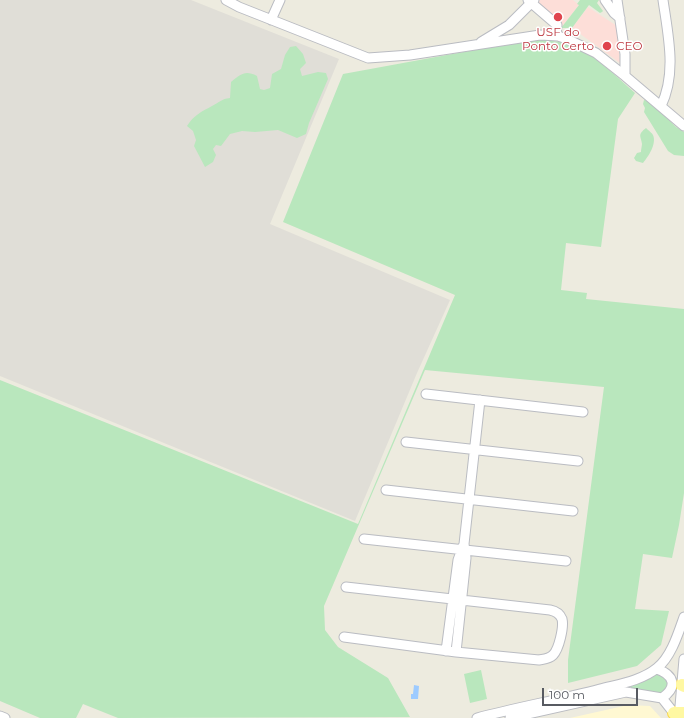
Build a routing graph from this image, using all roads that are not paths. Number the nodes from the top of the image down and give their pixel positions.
1 (226, 0) edge
2 (280, 0) edge
3 (605, 0) edge
4 (617, 0) edge
5 (663, 0) edge
6 (532, 1) edge
7 (620, 18) junction
8 (271, 20) junction
9 (509, 25) junction
10 (556, 36) junction
11 (516, 38) junction
12 (475, 45) junction
13 (625, 76) junction
14 (661, 106) junction
15 (684, 126) edge
16 (426, 394) dead end
17 (480, 400) junction
18 (584, 412) dead end
19 (406, 442) dead end
20 (475, 450) junction
21 (578, 461) dead end
22 (386, 490) dead end
23 (469, 500) junction
24 (573, 511) dead end
25 (364, 539) dead end
26 (463, 548) junction
27 (566, 561) dead end
28 (346, 587) dead end
29 (457, 599) junction
30 (684, 617) edge
31 (344, 637) dead end
32 (446, 651) junction
33 (456, 652) junction
34 (684, 659) edge
35 (657, 669) junction
36 (683, 686) edge
37 (662, 698) junction
38 (679, 715) edge
39 (0, 716) edge
40 (5, 718) edge
41 (477, 718) edge
42 (510, 718) edge

1 - 8 street
2 - 8 street
3 - 7 street
4 - 7 street
5 - 14 street
6 - 9 street
6 - 10 street
7 - 13 street
8 - 12 street
9 - 11 street
9 - 12 street
10 - 11 street
10 - 13 street
11 - 12 street
13 - 14 street
14 - 15 street
16 - 17 street
17 - 18 street
17 - 20 street
19 - 20 street
20 - 21 street
20 - 23 street
22 - 23 street
23 - 24 street
23 - 26 street
25 - 26 street
26 - 27 street
26 - 29 street
28 - 29 street
29 - 32 street
29 - 33 street
29 - 33 street
30 - 35 street
31 - 32 street
32 - 33 street
34 - 36 street
35 - 37 street
35 - 41 street
36 - 38 street
37 - 38 street
37 - 42 street
39 - 40 street

